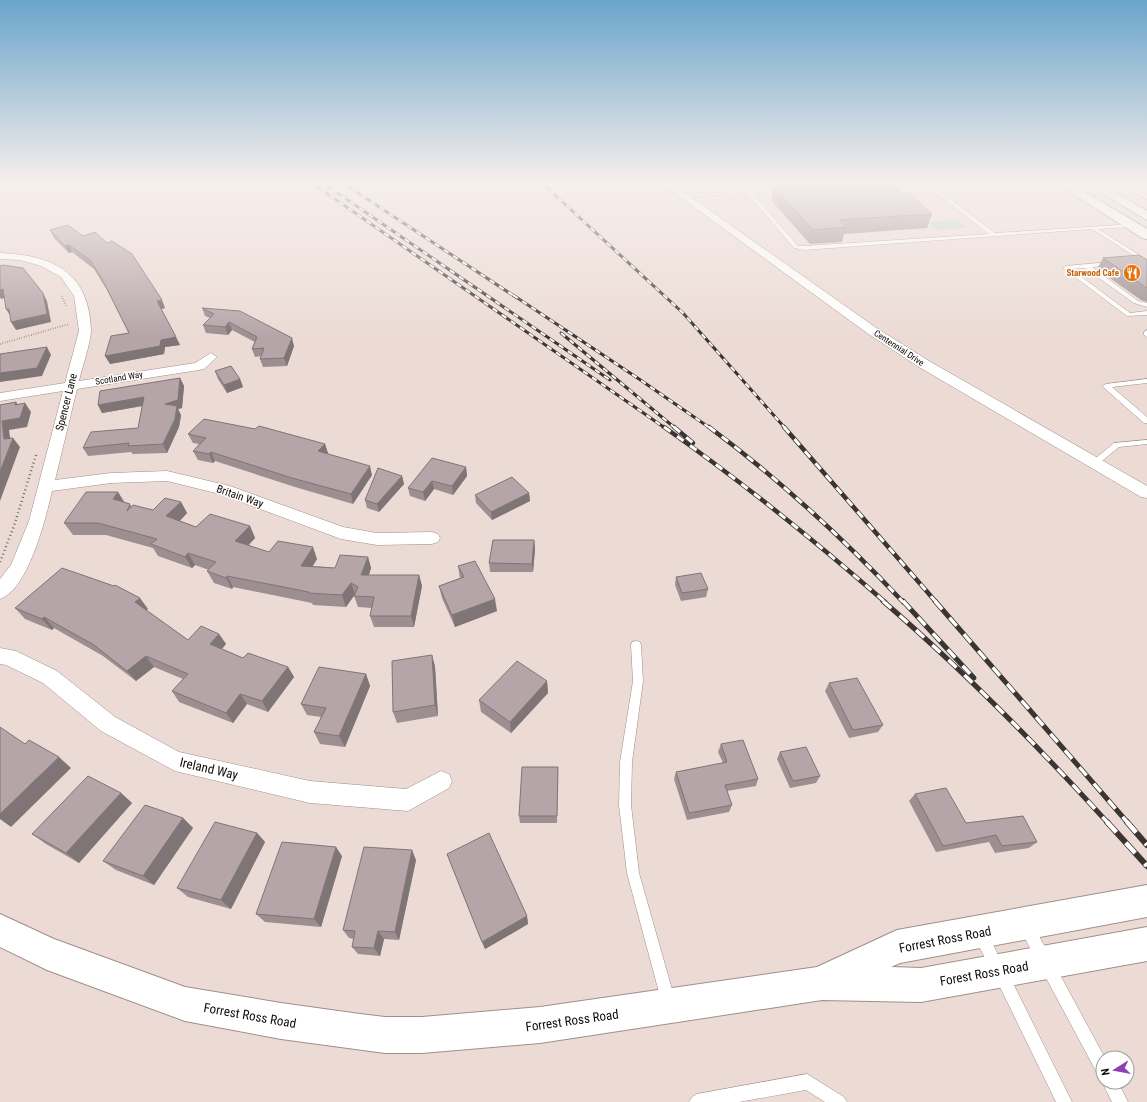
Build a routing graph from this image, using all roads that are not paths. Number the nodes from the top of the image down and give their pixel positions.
1 (737, 234) edge
2 (785, 234) edge
3 (1002, 234) edge
4 (1103, 234) edge
5 (994, 235) joint
6 (0, 256) edge
7 (1146, 261) edge
8 (1130, 262) edge
9 (1116, 264) edge
10 (1086, 266) junction
11 (1147, 305) edge
12 (1147, 313) edge
13 (211, 357) dead end
14 (1147, 382) edge
15 (70, 386) junction
16 (0, 397) edge
17 (1147, 421) edge
18 (1147, 442) edge
19 (1094, 463) junction
20 (45, 487) junction
21 (1147, 493) edge
22 (432, 538) dead end
23 (0, 592) edge
24 (636, 645) dead end
25 (0, 656) edge
26 (441, 781) dead end
27 (1147, 902) edge
28 (1024, 924) junction
29 (0, 930) edge
30 (980, 932) junction
31 (1147, 944) edge
32 (1045, 962) junction
33 (999, 971) junction
34 (819, 984) junction
35 (670, 1007) junction
36 (1095, 1055) edge
37 (1114, 1090) edge
38 (697, 1102) edge
39 (839, 1102) edge
40 (1064, 1102) edge
41 (1120, 1102) edge

1 - 19 street, Centennial Drive
2 - 5 lane
3 - 5 lane
4 - 7 lane
6 - 15 street, Spencer Lane
7 - 8 lane
9 - 10 lane
10 - 11 lane
10 - 12 lane
13 - 15 street, Scotland Way
14 - 17 lane
15 - 16 street, Scotland Way
15 - 20 street, Spencer Lane
18 - 19 lane
19 - 21 street, Centennial Drive
20 - 22 street, Britain Way
20 - 23 street, Spencer Lane
24 - 35 lane
25 - 26 street, Ireland Way
27 - 28 street, Forrest Ross Road
28 - 30 street, Forrest Ross Road
28 - 32 lane
29 - 35 street, Forrest Ross Road
30 - 33 lane
30 - 34 street, Forrest Ross Road
31 - 32 street, Forest Ross Road
32 - 33 street, Forest Ross Road
32 - 36 lane
33 - 34 street, Forest Ross Road
33 - 40 lane
34 - 35 street, Forrest Ross Road
37 - 41 lane
38 - 39 lane

